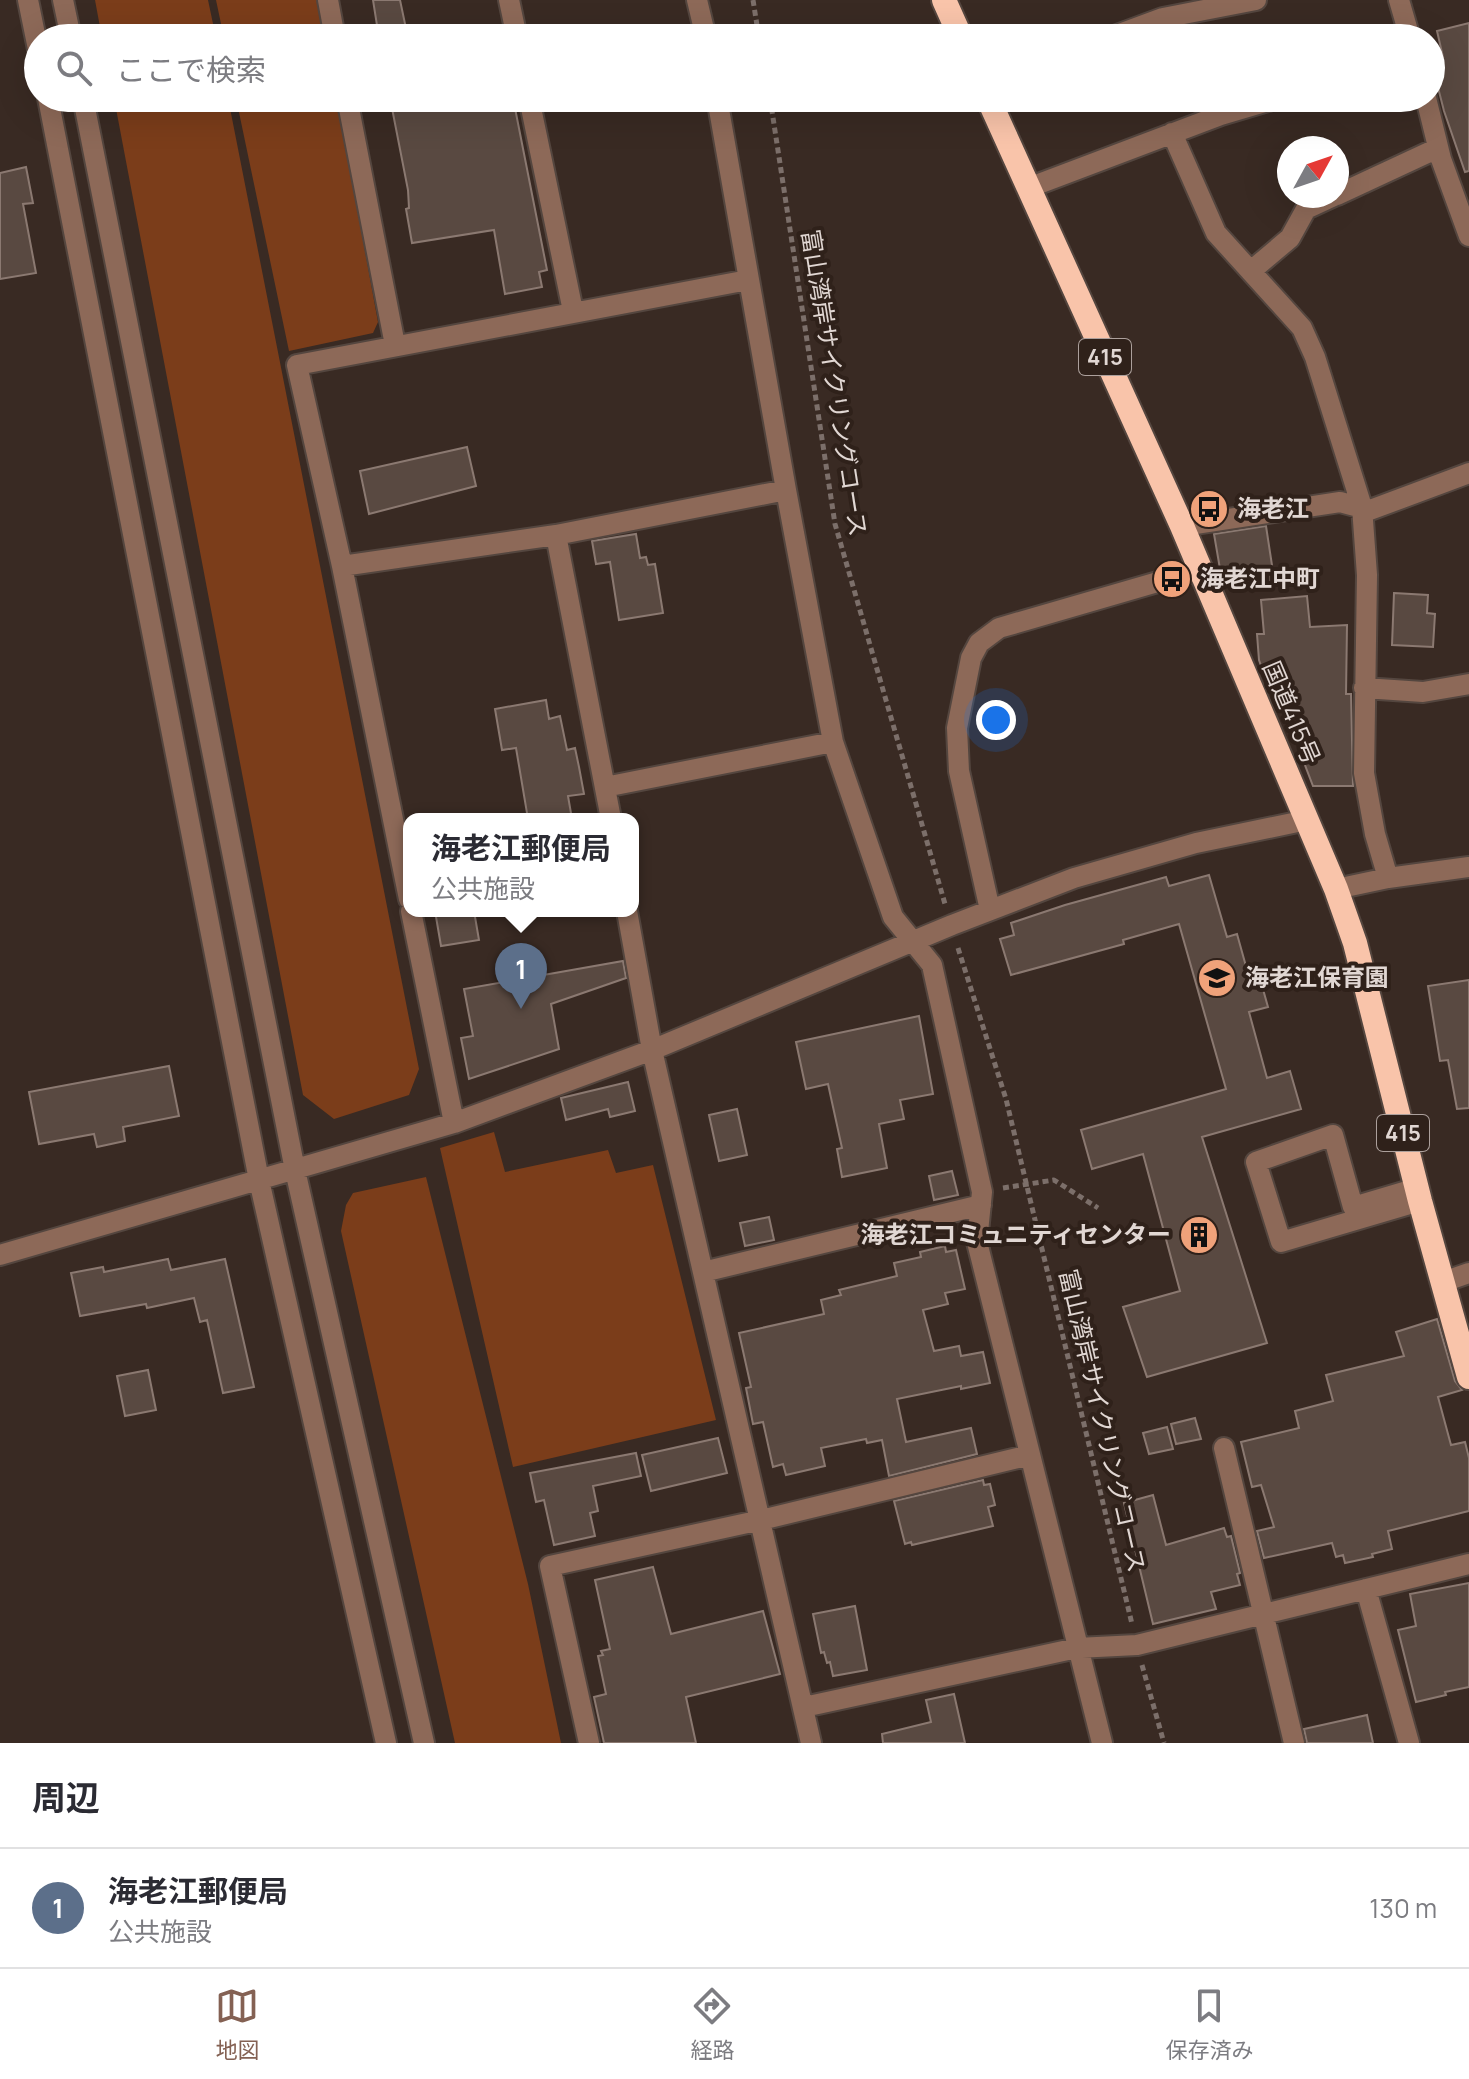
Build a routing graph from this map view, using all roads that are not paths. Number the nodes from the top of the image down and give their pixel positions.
1 (28, 0) edge
2 (63, 0) edge
3 (328, 0) edge
4 (509, 0) edge
5 (697, 0) edge
6 (944, 0) edge
7 (1256, 0) edge
8 (1399, 0) edge
9 (33, 24) edge
10 (68, 24) edge
11 (332, 24) edge
12 (514, 24) edge
13 (703, 24) edge
14 (955, 24) edge
15 (1147, 24) edge
16 (1406, 24) edge
17 (51, 112) edge
18 (86, 112) edge
19 (350, 112) edge
20 (532, 112) edge
21 (719, 112) edge
22 (994, 112) edge
23 (1231, 112) edge
24 (1429, 112) edge
25 (1172, 133) junction
26 (1438, 148) junction
27 (1028, 188) junction
28 (1349, 189) edge
29 (1308, 208) edge
30 (1469, 236) edge
31 (1251, 271) junction
32 (748, 280) junction
33 (573, 311) junction
34 (395, 345) junction
35 (1469, 473) edge
36 (786, 490) junction
37 (1362, 507) junction
38 (1182, 526) junction
39 (556, 535) junction
40 (342, 566) junction
41 (1199, 570) junction
42 (1469, 684) edge
43 (1364, 688) junction
44 (833, 742) junction
45 (605, 787) junction
46 (610, 813) edge
47 (1307, 820) junction
48 (1469, 867) edge
49 (403, 869) edge
50 (1388, 878) junction
51 (1336, 889) junction
52 (990, 910) junction
53 (412, 917) edge
54 (628, 917) edge
55 (914, 941) junction
56 (652, 1050) junction
57 (454, 1123) junction
58 (295, 1170) junction
59 (259, 1180) junction
60 (1419, 1195) junction
61 (981, 1198) junction
62 (0, 1255) edge
63 (703, 1272) junction
64 (1469, 1273) edge
65 (1443, 1282) junction
66 (1469, 1377) edge
67 (1224, 1448) dead end
68 (1030, 1455) junction
69 (761, 1520) junction
70 (1469, 1564) edge
71 (1366, 1589) junction
72 (1265, 1614) junction
73 (1094, 1648) junction
74 (804, 1707) junction
75 (386, 1743) edge
76 (424, 1743) edge
77 (589, 1743) edge
78 (811, 1743) edge
79 (1102, 1743) edge
80 (1294, 1743) edge
81 (1409, 1743) edge

1 - 9 street
2 - 10 street
3 - 11 street
4 - 12 street
5 - 13 street
6 - 14 highway
7 - 15 street
8 - 16 street
17 - 59 street
18 - 58 street
19 - 34 street
20 - 33 street
21 - 32 street
22 - 27 highway, 国道415号 / 415
23 - 25 street
24 - 26 street
25 - 27 street
25 - 31 street
26 - 28 street
26 - 30 street
27 - 38 highway, 国道415号 / 415
29 - 31 street
31 - 37 street
32 - 33 street
32 - 36 street
33 - 34 street
34 - 40 street
35 - 37 street
36 - 39 street
36 - 44 street
37 - 38 street
37 - 43 street
38 - 41 highway, 国道415号 / 415
39 - 40 street
39 - 45 street
40 - 49 street
41 - 47 highway, 国道415号 / 415
41 - 52 street
42 - 43 street
43 - 50 street
44 - 45 street
44 - 55 street
45 - 46 street
47 - 51 highway, 国道415号 / 415
47 - 52 street
48 - 50 street
50 - 51 street
51 - 60 highway, 国道415号 / 415
52 - 55 street
53 - 57 street
54 - 56 street
55 - 56 street
55 - 61 street
56 - 57 street
56 - 63 street
57 - 58 street
58 - 59 street
58 - 76 street
59 - 62 street
59 - 75 street
60 - 60 street
60 - 65 highway, 国道415号 / 415
61 - 63 street
61 - 68 street
63 - 69 street
64 - 65 street
65 - 66 highway, 国道415号 / 415
67 - 72 street
68 - 69 street
68 - 73 street
69 - 74 street
69 - 77 street
70 - 71 street
71 - 72 street
71 - 81 street
72 - 73 street
72 - 80 street
73 - 74 street
73 - 79 street
74 - 78 street

